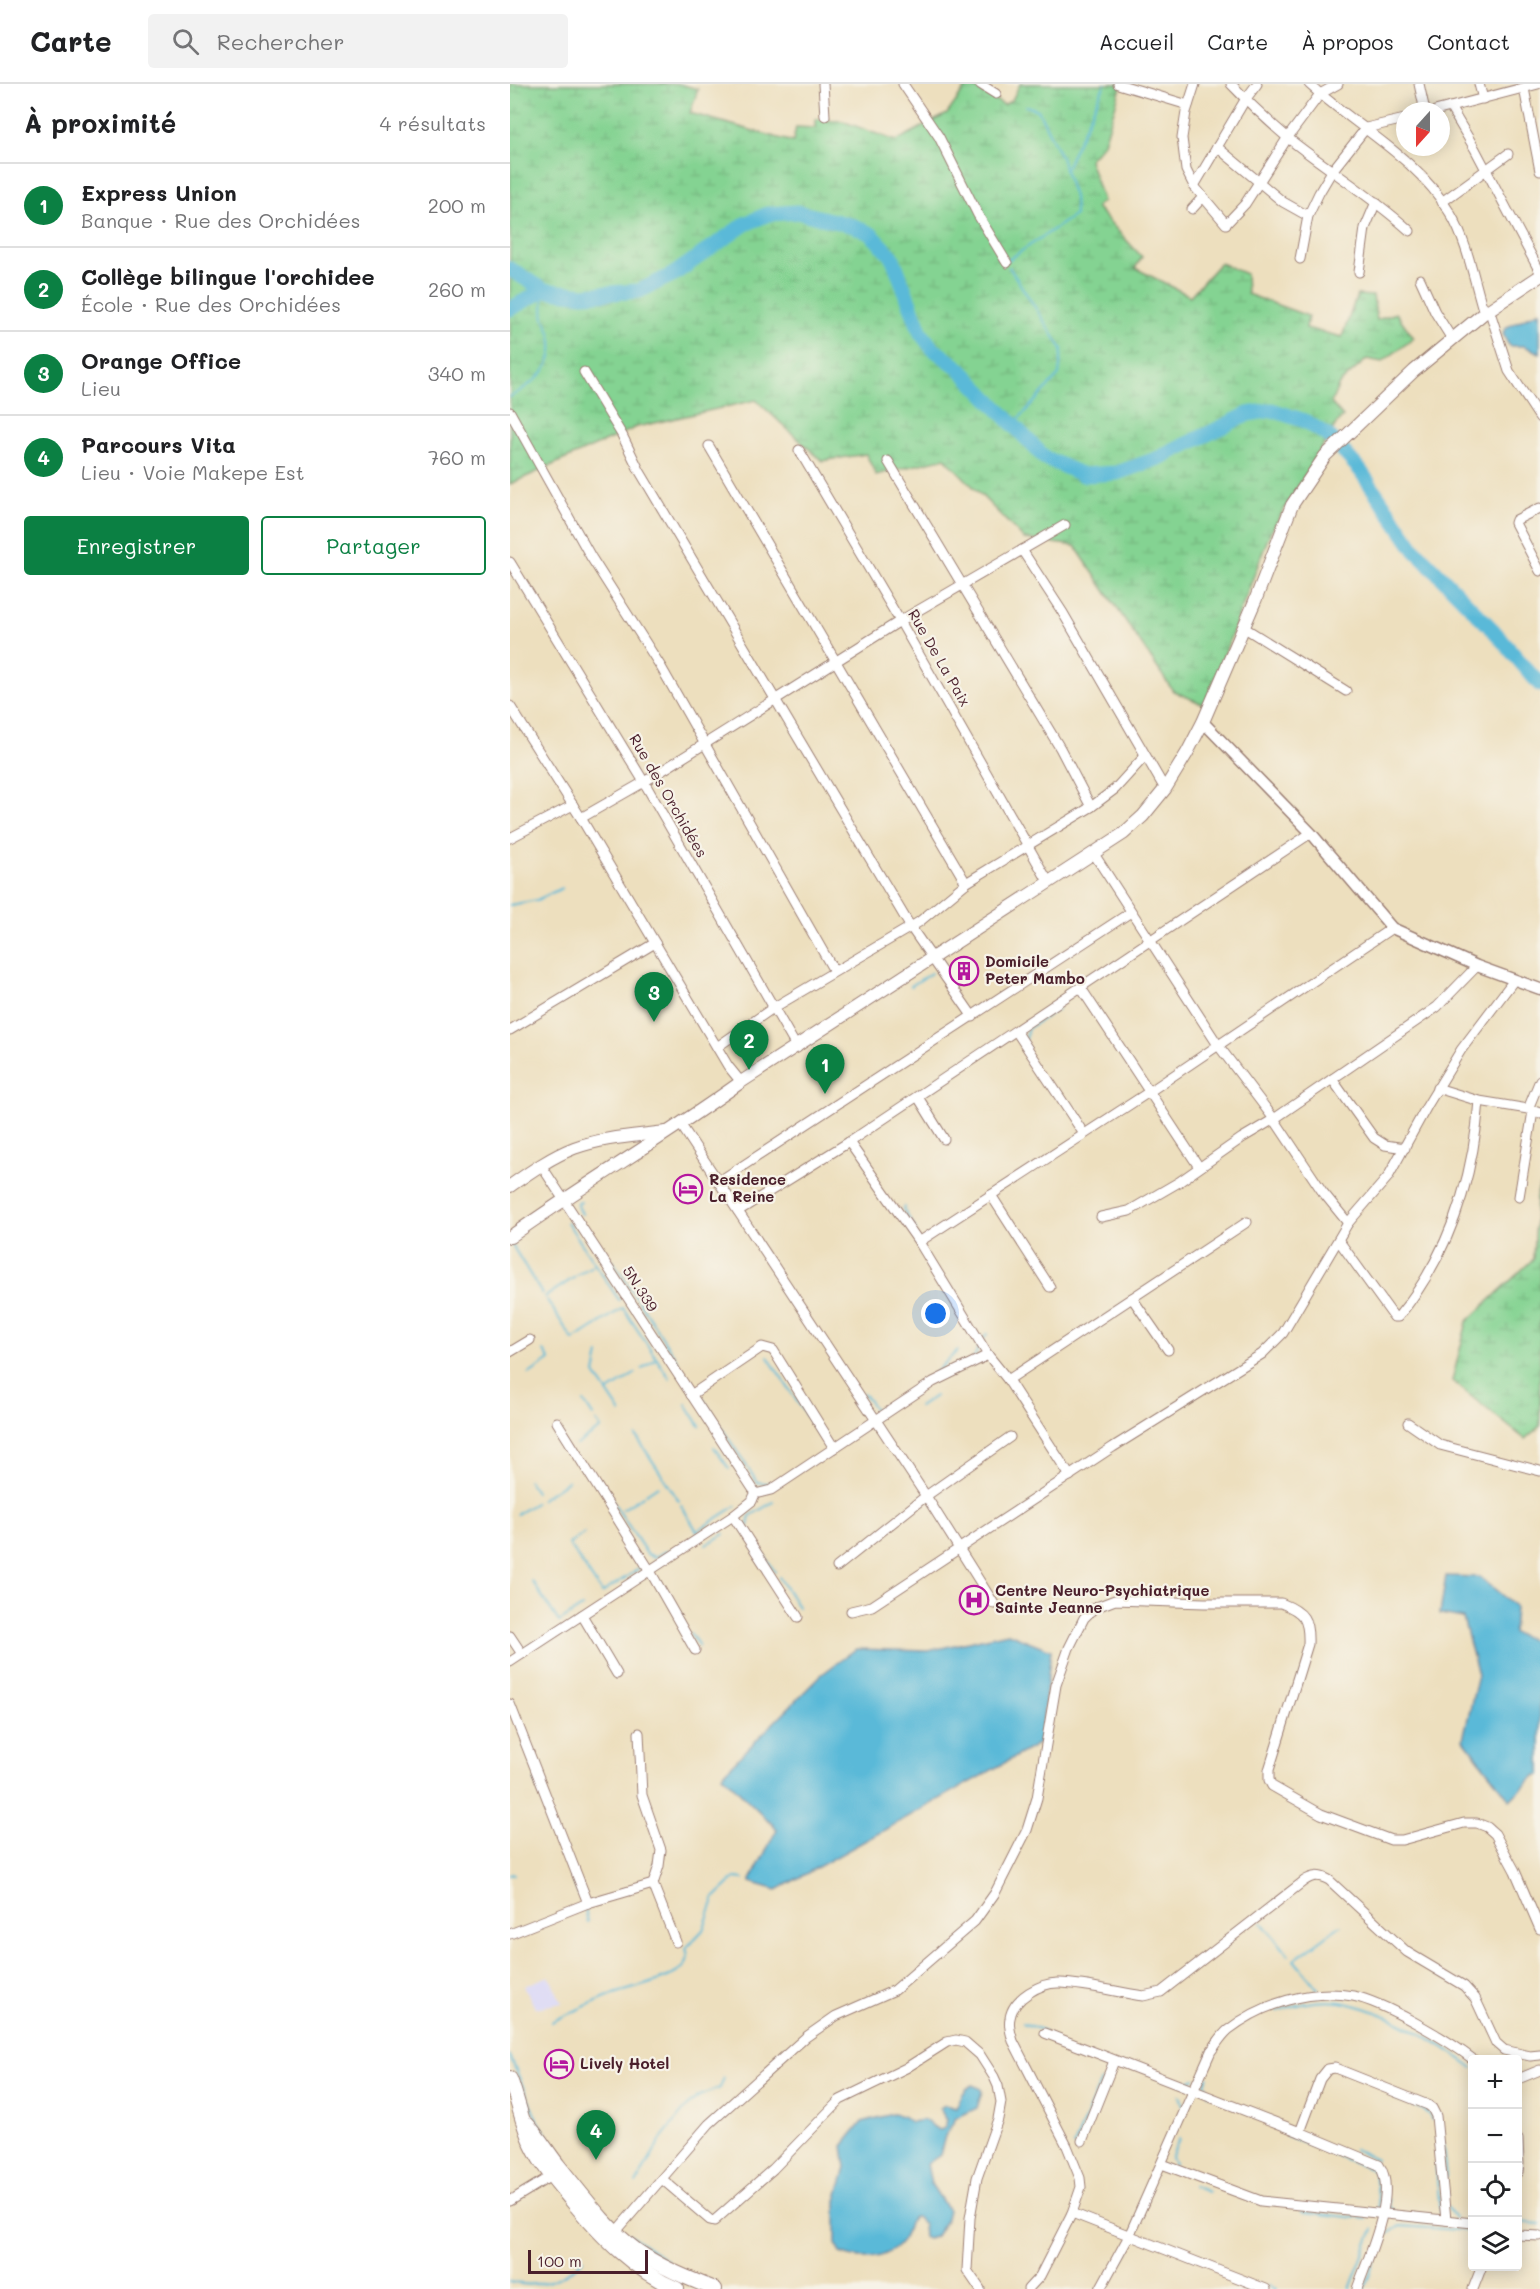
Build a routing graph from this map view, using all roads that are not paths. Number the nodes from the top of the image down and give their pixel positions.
1 (823, 84) edge
2 (903, 84) edge
3 (980, 84) edge
4 (1118, 84) edge
5 (1195, 84) edge
6 (1231, 84) edge
7 (1257, 84) edge
8 (1309, 84) edge
9 (1338, 84) edge
10 (1419, 84) edge
11 (1479, 84) edge
12 (1538, 84) edge
13 (1145, 88) edge
14 (1524, 88) junction
15 (996, 94) dead end
16 (1320, 94) junction
17 (1483, 99) junction
18 (1245, 100) junction
19 (1423, 102) edge
20 (1188, 105) junction
21 (1450, 107) joint
22 (825, 116) dead end
23 (1396, 121) edge
24 (1366, 128) junction
25 (1288, 137) junction
26 (1217, 147) junction
27 (1508, 154) dead end
28 (1486, 170) junction
29 (1332, 171) junction
30 (1540, 171) edge
31 (1257, 183) junction
32 (1194, 186) junction
33 (1203, 197) junction
34 (1442, 201) junction
35 (1376, 202) junction
36 (1192, 209) dead end
37 (1308, 216) junction
38 (1410, 231) dead end
39 (1300, 259) dead end
40 (1007, 263) dead end
41 (1359, 272) dead end
42 (1540, 274) edge
43 (1420, 279) dead end
44 (1486, 311) junction
45 (1452, 339) junction
46 (584, 372) dead end
47 (510, 412) edge
48 (1540, 418) edge
49 (709, 446) dead end
50 (799, 450) dead end
51 (888, 461) dead end
52 (1540, 508) edge
53 (1065, 525) dead end
54 (1022, 550) junction
55 (510, 562) edge
56 (1540, 571) edge
57 (961, 584) junction
58 (900, 621) junction
59 (1244, 627) junction
60 (837, 662) junction
61 (1346, 691) dead end
62 (776, 698) junction
63 (510, 706) edge
64 (1203, 722) junction
65 (705, 744) junction
66 (1145, 756) junction
67 (644, 782) junction
68 (1165, 789) junction
69 (573, 806) junction
70 (1091, 807) junction
71 (581, 818) junction
72 (1311, 833) junction
73 (510, 838) edge
74 (1029, 845) junction
75 (1094, 854) junction
76 (966, 883) junction
77 (1049, 883) junction
78 (1131, 912) junction
79 (910, 926) junction
80 (1392, 928) junction
81 (1151, 940) junction
82 (655, 943) junction
83 (932, 958) junction
84 (1477, 966) junction
85 (834, 971) junction
86 (1514, 980) junction
87 (1081, 988) junction
88 (1540, 989) edge
89 (773, 1008) junction
90 (973, 1017) junction
91 (510, 1030) edge
92 (1016, 1031) junction
93 (1218, 1045) junction
94 (717, 1047) junction
95 (797, 1048) junction
96 (1332, 1079) junction
97 (1540, 1080) edge
98 (741, 1082) junction
99 (1437, 1088) junction
100 (1149, 1092) junction
101 (918, 1096) junction
102 (1479, 1101) junction
103 (1533, 1111) edge
104 (1274, 1119) junction
105 (676, 1128) junction
106 (1084, 1134) junction
107 (944, 1139) dead end
108 (849, 1142) junction
109 (1405, 1148) junction
110 (542, 1165) junction
111 (1199, 1167) junction
112 (718, 1182) junction
113 (510, 1186) edge
114 (991, 1195) junction
115 (1518, 1197) dead end
116 (565, 1198) junction
117 (738, 1211) junction
118 (1101, 1217) dead end
119 (1247, 1222) dead end
120 (1347, 1223) junction
121 (510, 1237) edge
122 (1339, 1241) junction
123 (919, 1242) junction
124 (1050, 1287) dead end
125 (1132, 1298) junction
126 (530, 1340) dead end
127 (1168, 1350) dead end
128 (510, 1352) edge
129 (988, 1355) junction
130 (1008, 1380) junction
131 (691, 1395) junction
132 (557, 1422) dead end
133 (876, 1422) junction
134 (1408, 1423) dead end
135 (1010, 1437) dead end
136 (834, 1448) junction
137 (1540, 1471) edge
138 (1070, 1476) junction
139 (755, 1493) junction
140 (926, 1496) junction
141 (733, 1516) junction
142 (958, 1547) junction
143 (837, 1568) dead end
144 (650, 1571) junction
145 (994, 1604) dead end
146 (851, 1611) dead end
147 (582, 1615) junction
148 (798, 1617) dead end
149 (510, 1636) edge
150 (695, 1650) dead end
151 (522, 1654) junction
152 (510, 1662) edge
153 (617, 1674) dead end
154 (510, 1704) edge
155 (639, 1732) dead end
156 (653, 1884) junction
157 (588, 1904) junction
158 (1540, 1929) edge
159 (510, 1934) edge
160 (676, 1942) dead end
161 (1045, 2033) dead end
162 (1540, 2055) edge
163 (1468, 2056) edge
164 (1114, 2061) junction
165 (1540, 2070) edge
166 (1522, 2077) edge
167 (512, 2088) edge
168 (1193, 2091) junction
169 (524, 2121) junction
170 (1300, 2132) junction
171 (1082, 2141) dead end
172 (1162, 2164) junction
173 (551, 2176) junction
174 (662, 2179) junction
175 (510, 2201) edge
176 (1072, 2213) junction
177 (1384, 2215) junction
178 (595, 2219) junction
179 (1446, 2220) junction
180 (1468, 2222) edge
181 (612, 2235) junction
182 (1522, 2235) edge
183 (1129, 2236) junction
184 (1540, 2236) edge
185 (1480, 2271) edge
186 (688, 2284) edge
187 (677, 2289) edge
188 (715, 2289) edge
189 (980, 2289) edge
190 (1028, 2289) edge
191 (1100, 2289) edge
192 (1266, 2289) edge
193 (1357, 2289) edge
194 (1473, 2289) edge

1 - 22 street
2 - 40 street
3 - 15 street
4 - 13 street
5 - 20 street
6 - 18 street
7 - 18 street
8 - 16 street
9 - 16 street
10 - 19 street
11 - 17 street
12 - 14 street
13 - 20 street
14 - 17 street
14 - 30 street
16 - 24 street
16 - 25 street
17 - 21 street
18 - 25 street
18 - 26 street
20 - 32 street
21 - 28 street
23 - 24 street
24 - 29 street
24 - 34 street
25 - 29 street
25 - 31 street
26 - 31 street
26 - 32 street
27 - 28 street
28 - 34 street
28 - 42 street
29 - 35 street
29 - 37 street
31 - 33 street
31 - 37 street
32 - 33 street
33 - 36 street
34 - 44 street
35 - 38 street
35 - 41 street
37 - 39 street
42 - 44 main road
43 - 45 street
44 - 45 main road
44 - 48 street
45 - 59 main road
46 - 62 street
47 - 65 street
49 - 60 street
50 - 58 street, Rue De La Paix
51 - 57 street
52 - 56 street
53 - 54 street
54 - 57 street
54 - 66 street
55 - 67 street, Rue des Orchidées
57 - 58 street
57 - 70 street
58 - 60 street
58 - 74 street, Rue De La Paix
59 - 61 street
59 - 64 main road
60 - 62 street
60 - 76 street
62 - 65 street
62 - 79 street
63 - 69 street
64 - 68 main road
64 - 72 street
65 - 67 street
65 - 85 street
66 - 68 street
66 - 70 street
67 - 71 street
67 - 89 street, Rue des Orchidées
68 - 75 main road
69 - 71 street
69 - 73 street
70 - 74 street
71 - 82 street
72 - 80 street
72 - 81 street
74 - 76 street
74 - 77 street, Rue De La Paix
75 - 77 main road
75 - 78 street
76 - 79 street
77 - 83 main road
78 - 81 street
78 - 90 street
79 - 83 street
79 - 85 street
80 - 84 street
80 - 93 street
81 - 87 street
81 - 93 street
82 - 91 street
82 - 94 street
83 - 90 street
83 - 95 main road
84 - 86 street
84 - 96 street
85 - 89 street
86 - 88 street
86 - 99 street
87 - 92 street
87 - 100 street
89 - 94 street
89 - 95 street, Rue des Orchidées
90 - 112 street
92 - 101 street
92 - 106 street
93 - 100 street
93 - 104 street
94 - 98 street
95 - 98 main road
96 - 104 street
96 - 109 street
97 - 103 street
98 - 105 main road
99 - 102 street
99 - 109 street
100 - 106 street
100 - 111 street
101 - 107 street
101 - 108 street
102 - 103 street
102 - 122 street
103 - 115 street
104 - 111 street
104 - 120 street
105 - 110 main road
105 - 112 street
105 - 116 main road
106 - 114 street
108 - 117 street
108 - 123 street
109 - 120 street
110 - 113 main road
110 - 116 street, 5N.339
111 - 118 street
112 - 117 street
114 - 123 street
114 - 124 street
116 - 121 main road
116 - 131 street, 5N.339
117 - 133 street
119 - 125 street
120 - 122 street
122 - 138 street
123 - 129 street
125 - 127 street
125 - 130 street
126 - 128 street
129 - 130 street
129 - 133 street
130 - 138 street
131 - 136 street
131 - 139 street, 5N.339
132 - 144 street
133 - 136 street
133 - 140 street
134 - 137 street
135 - 140 street
136 - 139 street
138 - 142 street
139 - 141 street
140 - 142 street
140 - 143 street
141 - 144 street
141 - 148 street
142 - 145 street
142 - 146 street
144 - 147 street
144 - 150 street
147 - 151 street
147 - 153 street
149 - 151 street
151 - 152 street
154 - 157 street
155 - 156 street
156 - 157 street
156 - 160 street
157 - 159 street
158 - 174 street
161 - 164 street
162 - 176 street
163 - 168 street
164 - 168 street
164 - 171 street
165 - 166 street
167 - 169 main road
168 - 170 street
168 - 172 street
169 - 173 main road
169 - 178 main road
170 - 177 street
170 - 179 street
172 - 177 street
172 - 183 street
173 - 175 street
173 - 178 main road
174 - 181 street
174 - 189 street
176 - 183 street
176 - 190 street
177 - 179 street
177 - 193 street
178 - 181 main road
179 - 180 street
181 - 186 main road
181 - 187 main road
182 - 184 street
183 - 191 street
183 - 192 street
185 - 194 street
186 - 188 main road

